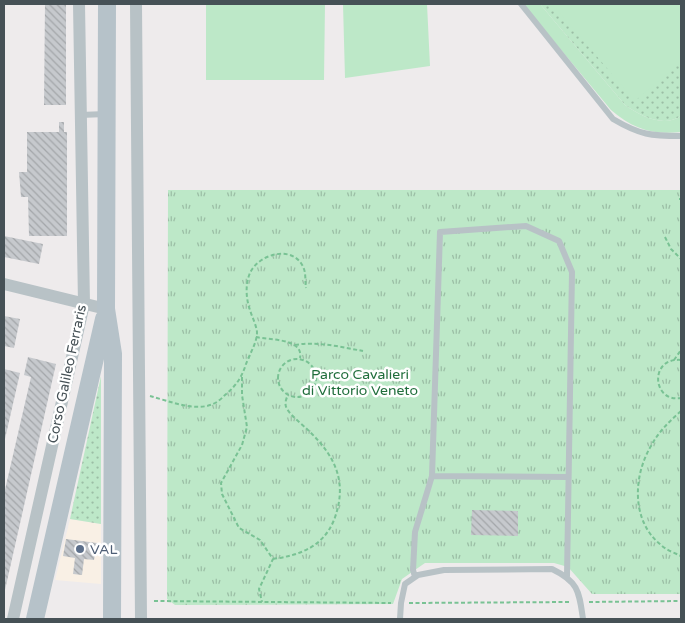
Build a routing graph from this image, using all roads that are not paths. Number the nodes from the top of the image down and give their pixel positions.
1 (79, 4) edge
2 (107, 4) edge
3 (136, 4) edge
4 (521, 4) edge
5 (107, 114) junction
6 (80, 115) junction
7 (681, 136) edge
8 (4, 284) edge
9 (84, 304) junction
10 (106, 309) junction
11 (432, 476) junction
12 (568, 477) junction
13 (567, 576) junction
14 (415, 577) junction
15 (13, 619) edge
16 (35, 619) edge
17 (112, 619) edge
18 (141, 619) edge
19 (400, 619) edge
20 (583, 619) edge

1 - 6 street, Corso Galileo Ferraris
2 - 5 main road, Corso Galileo Ferraris
3 - 18 street
4 - 7 lane
5 - 6 lane
5 - 10 main road, Corso Galileo Ferraris
6 - 9 street, Corso Galileo Ferraris
8 - 9 street
9 - 10 street
9 - 15 street, Corso Galileo Ferraris
10 - 16 main road, Corso Galileo Ferraris
10 - 17 main road, Corso Galileo Ferraris
11 - 12 lane
11 - 12 lane
11 - 14 lane
12 - 13 lane
13 - 14 lane
13 - 20 lane
14 - 19 lane

